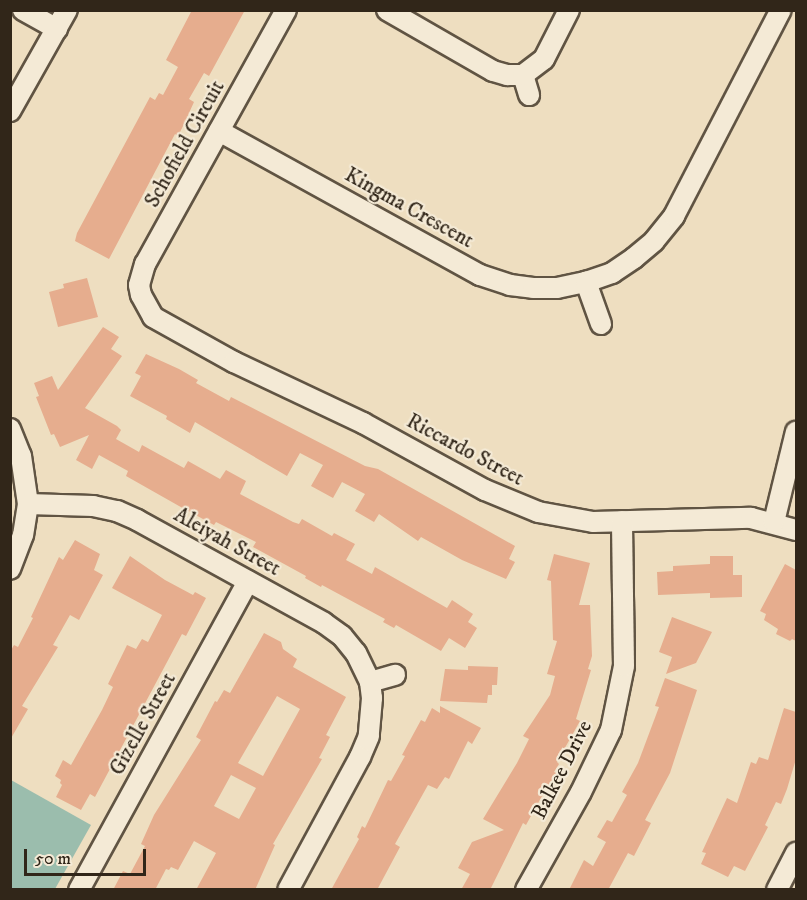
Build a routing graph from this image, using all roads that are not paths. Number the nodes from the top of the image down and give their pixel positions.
1 (23, 10) edge
2 (67, 10) edge
3 (286, 10) edge
4 (387, 10) edge
5 (569, 10) edge
6 (781, 10) edge
7 (57, 29) junction
8 (523, 75) junction
9 (529, 95) dead end
10 (10, 111) edge
11 (219, 131) junction
12 (586, 282) junction
13 (144, 304) joint
14 (601, 324) dead end
15 (10, 429) edge
16 (796, 432) edge
17 (28, 504) junction
18 (622, 521) junction
19 (774, 522) junction
20 (796, 530) edge
21 (10, 569) edge
22 (248, 581) junction
23 (395, 675) dead end
24 (370, 682) junction
25 (796, 853) edge
26 (79, 890) edge
27 (288, 890) edge
28 (526, 890) edge
29 (777, 890) edge

1 - 7 street
2 - 7 street
3 - 11 street, Schofield Circuit
4 - 8 street
5 - 8 street
6 - 12 street, Kingma Crescent
7 - 10 street
8 - 9 street
11 - 12 street, Kingma Crescent
11 - 13 street, Schofield Circuit
12 - 14 street
13 - 18 street, Riccardo Street
15 - 17 street
16 - 19 street
17 - 21 street
17 - 22 street, Aleiyah Street
18 - 19 street, Riccardo Street
18 - 28 street, Balkee Drive
19 - 20 street, Riccardo Street
22 - 24 street, Aleiyah Street
22 - 26 street, Gizelle Street
23 - 24 street
24 - 27 street, Aleiyah Street
25 - 29 street

